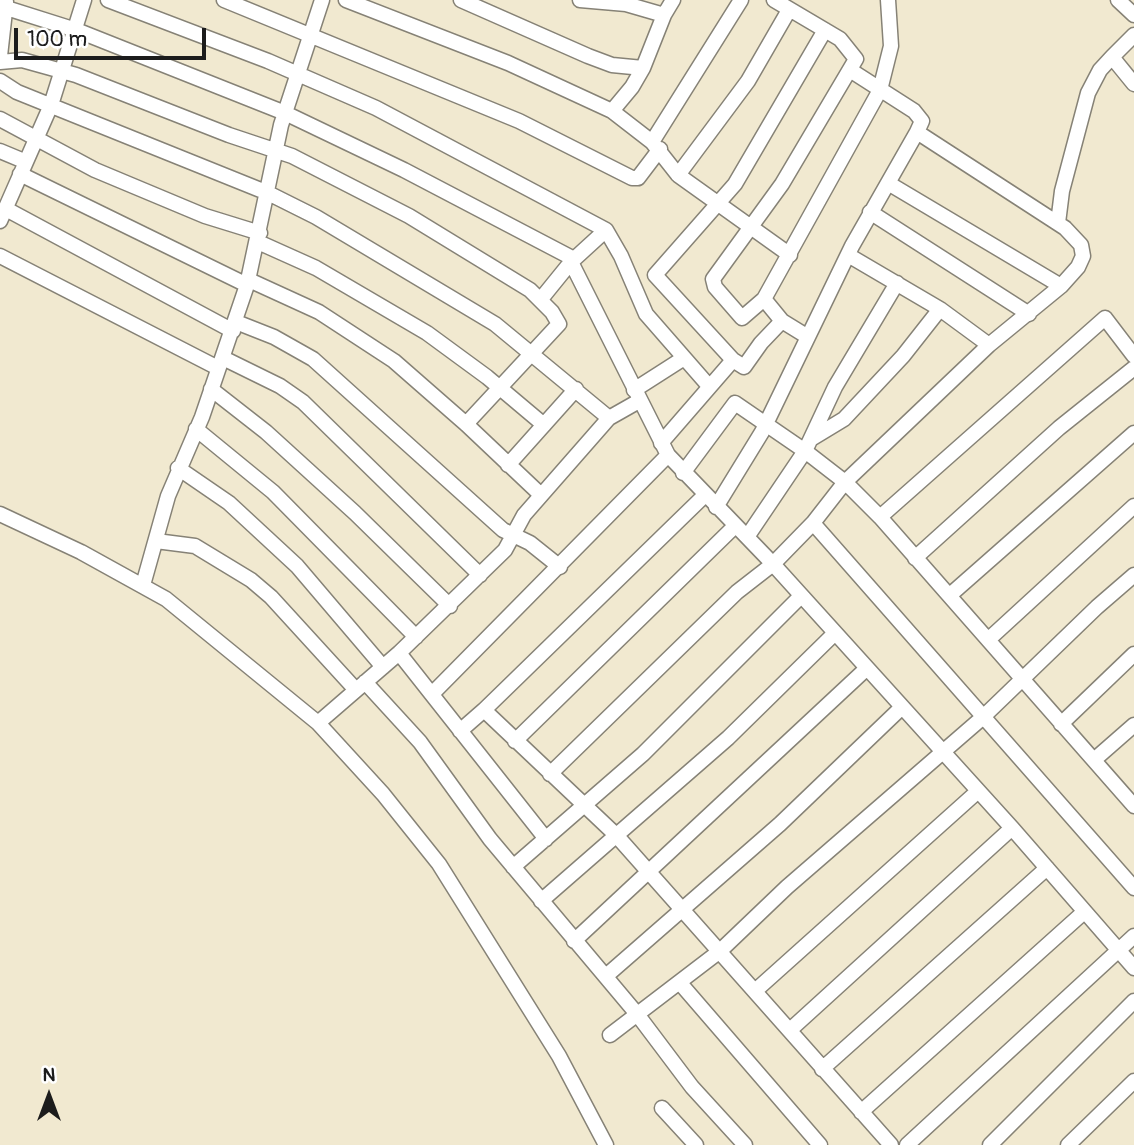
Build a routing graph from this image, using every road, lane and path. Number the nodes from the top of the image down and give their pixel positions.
1 (84, 0) edge
2 (108, 0) edge
3 (224, 0) edge
4 (321, 0) edge
5 (346, 0) edge
6 (461, 0) edge
7 (580, 0) edge
8 (673, 0) edge
9 (741, 0) edge
10 (774, 0) edge
11 (888, 0) edge
12 (1118, 0) edge
13 (4, 5) edge
14 (789, 10) junction
15 (664, 15) junction
16 (1134, 15) edge
17 (76, 30) junction
18 (825, 30) junction
19 (310, 35) junction
20 (1134, 35) edge
21 (0, 56) edge
22 (1112, 57) junction
23 (0, 62) edge
24 (643, 68) junction
25 (850, 70) junction
26 (63, 71) junction
27 (298, 74) junction
28 (0, 81) edge
29 (1134, 84) edge
30 (880, 90) junction
31 (51, 105) junction
32 (612, 111) junction
33 (285, 113) junction
34 (0, 119) edge
35 (917, 132) junction
36 (35, 137) junction
37 (656, 145) junction
38 (276, 150) junction
39 (0, 151) edge
40 (22, 168) junction
41 (678, 175) junction
42 (888, 183) junction
43 (6, 189) edge
44 (268, 193) junction
45 (718, 206) junction
46 (870, 212) junction
47 (2, 216) edge
48 (1058, 223) junction
49 (752, 229) junction
50 (606, 230) junction
51 (259, 237) junction
52 (790, 255) junction
53 (848, 255) junction
54 (0, 256) edge
55 (573, 261) junction
56 (655, 275) junction
57 (248, 282) junction
58 (897, 283) junction
59 (1061, 286) junction
60 (637, 290) junction
61 (541, 299) junction
62 (764, 299) junction
63 (940, 309) junction
64 (1028, 314) junction
65 (782, 321) junction
66 (234, 326) junction
67 (808, 337) junction
68 (989, 345) junction
69 (532, 352) junction
70 (1134, 356) edge
71 (684, 358) junction
72 (733, 360) junction
73 (221, 363) junction
74 (1134, 368) edge
75 (708, 385) junction
76 (500, 387) junction
77 (211, 389) junction
78 (576, 389) junction
79 (636, 395) junction
80 (609, 418) junction
81 (466, 424) junction
82 (765, 424) junction
83 (544, 425) junction
84 (196, 429) junction
85 (1134, 433) edge
86 (808, 445) junction
87 (665, 449) junction
88 (508, 465) junction
89 (178, 468) junction
90 (683, 473) junction
91 (845, 482) junction
92 (541, 495) junction
93 (705, 495) junction
94 (1134, 506) edge
95 (716, 507) junction
96 (0, 514) edge
97 (880, 517) junction
98 (813, 523) junction
99 (735, 526) junction
100 (747, 537) junction
101 (514, 538) junction
102 (156, 541) junction
103 (915, 558) junction
104 (773, 564) junction
105 (560, 567) junction
106 (480, 575) junction
107 (1134, 575) edge
108 (143, 584) junction
109 (950, 595) junction
110 (801, 596) junction
111 (450, 606) junction
112 (835, 633) junction
113 (416, 637) junction
114 (989, 639) junction
115 (399, 653) junction
116 (1134, 654) edge
117 (383, 667) junction
118 (866, 669) junction
119 (1022, 680) junction
120 (360, 686) junction
121 (432, 694) junction
122 (901, 708) junction
123 (484, 710) junction
124 (982, 718) junction
125 (318, 723) junction
126 (1061, 724) junction
127 (1134, 725) edge
128 (460, 731) junction
129 (515, 741) junction
130 (941, 751) junction
131 (1094, 760) junction
132 (550, 774) junction
133 (977, 792) junction
134 (1132, 799) edge
135 (586, 805) junction
136 (1012, 828) junction
137 (616, 835) junction
138 (547, 839) junction
139 (513, 867) junction
140 (1047, 869) junction
141 (648, 872) junction
142 (1134, 888) edge
143 (541, 901) junction
144 (683, 911) junction
145 (1084, 912) junction
146 (1134, 936) edge
147 (574, 941) junction
148 (1118, 949) junction
149 (720, 951) junction
150 (1134, 968) edge
151 (606, 976) junction
152 (680, 983) junction
153 (755, 990) junction
154 (1134, 1000) edge
155 (637, 1014) junction
156 (790, 1030) junction
157 (610, 1035) dead end
158 (822, 1069) junction
159 (1134, 1081) edge
160 (662, 1108) dead end
161 (861, 1112) junction
162 (590, 1119) junction
163 (594, 1145) edge
164 (606, 1145) edge
165 (696, 1145) edge
166 (745, 1145) edge
167 (820, 1145) edge
168 (891, 1145) edge
169 (906, 1145) edge
170 (990, 1145) edge
171 (1068, 1145) edge

1 - 17 street
2 - 27 street
3 - 19 street
4 - 19 street
5 - 32 street
6 - 24 street
7 - 15 street
8 - 15 street
9 - 37 street
10 - 14 street
11 - 30 street
12 - 16 street
13 - 17 street
13 - 21 street
14 - 18 street
14 - 41 street
15 - 24 street
17 - 26 street
17 - 33 street
18 - 25 street
18 - 45 street
19 - 27 street
19 - 37 street
20 - 22 street
22 - 29 street
22 - 48 street
23 - 26 street
24 - 32 street
25 - 30 street
25 - 49 street
26 - 31 street
26 - 38 street
27 - 33 street
27 - 50 street
28 - 31 street
30 - 35 street
30 - 52 street
31 - 36 street
31 - 44 street
32 - 37 street
33 - 38 street
33 - 55 street
34 - 36 street
35 - 42 street
35 - 48 street
36 - 40 street
36 - 51 street
37 - 41 street
38 - 44 street
38 - 61 street
39 - 40 street
40 - 43 street
40 - 57 street
41 - 45 street
42 - 46 street
42 - 59 street
43 - 47 street
44 - 51 street
44 - 69 street
45 - 49 street
45 - 56 street
46 - 53 street
46 - 64 street
47 - 66 street
48 - 59 street
49 - 52 street
49 - 62 street
50 - 55 street
50 - 60 street
51 - 57 street
51 - 76 street
52 - 62 street
53 - 58 street
53 - 67 street
54 - 73 street
55 - 61 street
55 - 79 street
56 - 60 street
56 - 72 street
57 - 66 street
57 - 81 street
58 - 63 street
58 - 86 street
59 - 64 street
60 - 71 street
61 - 69 street
62 - 65 street
63 - 68 street
63 - 86 street
64 - 68 street
65 - 67 street
65 - 72 street
66 - 73 street
66 - 101 street
67 - 82 street
68 - 91 street
69 - 76 street
69 - 78 street
70 - 97 street
71 - 75 street
71 - 79 street
72 - 75 street
73 - 77 street
73 - 106 street
74 - 103 street
75 - 87 street
76 - 81 street
76 - 83 street
77 - 84 street
77 - 111 street
78 - 80 street
78 - 83 street
79 - 80 street
79 - 87 street
80 - 92 street
81 - 88 street
82 - 86 street
82 - 90 street
82 - 95 street
83 - 88 street
84 - 89 street
84 - 113 street
85 - 109 street
86 - 91 street
86 - 100 street
87 - 90 street
87 - 105 street
88 - 92 street
89 - 102 street
89 - 117 street
90 - 93 street
91 - 97 street
91 - 98 street
92 - 101 street
93 - 95 street
93 - 123 street
94 - 114 street
95 - 99 street
96 - 108 street
97 - 103 street
98 - 104 street
98 - 124 street
99 - 100 street
99 - 129 street
100 - 104 street
101 - 105 street
101 - 106 street
102 - 108 street
102 - 120 street
103 - 109 street
104 - 110 street
104 - 132 street
105 - 121 street
106 - 111 street
107 - 119 street
108 - 125 street
109 - 114 street
110 - 112 street
110 - 135 street
111 - 113 street
112 - 118 street
112 - 137 street
113 - 115 street
114 - 119 street
115 - 117 street
115 - 121 street
116 - 126 street
117 - 120 street
118 - 122 street
118 - 141 street
119 - 124 street
119 - 126 street
120 - 125 street
120 - 139 street
121 - 128 street
122 - 130 street
122 - 144 street
123 - 128 street
123 - 129 street
124 - 130 street
124 - 142 street
125 - 162 street
126 - 131 street
127 - 131 street
128 - 138 street
129 - 132 street
130 - 133 street
130 - 149 street
131 - 134 street
132 - 135 street
133 - 136 street
133 - 153 street
135 - 137 street
135 - 138 street
136 - 140 street
136 - 156 street
137 - 141 street
137 - 143 street
138 - 139 street
139 - 143 street
140 - 145 street
140 - 158 street
141 - 144 street
141 - 147 street
143 - 147 street
144 - 149 street
144 - 151 street
145 - 148 street
145 - 161 street
146 - 148 street
147 - 151 street
148 - 150 street
148 - 169 street
149 - 152 street
149 - 153 street
151 - 155 street
152 - 155 street
152 - 167 street
153 - 156 street
154 - 170 street
155 - 157 street
155 - 166 street
156 - 158 street
158 - 161 street
159 - 171 street
160 - 165 street
161 - 168 street
162 - 163 street
162 - 164 street

